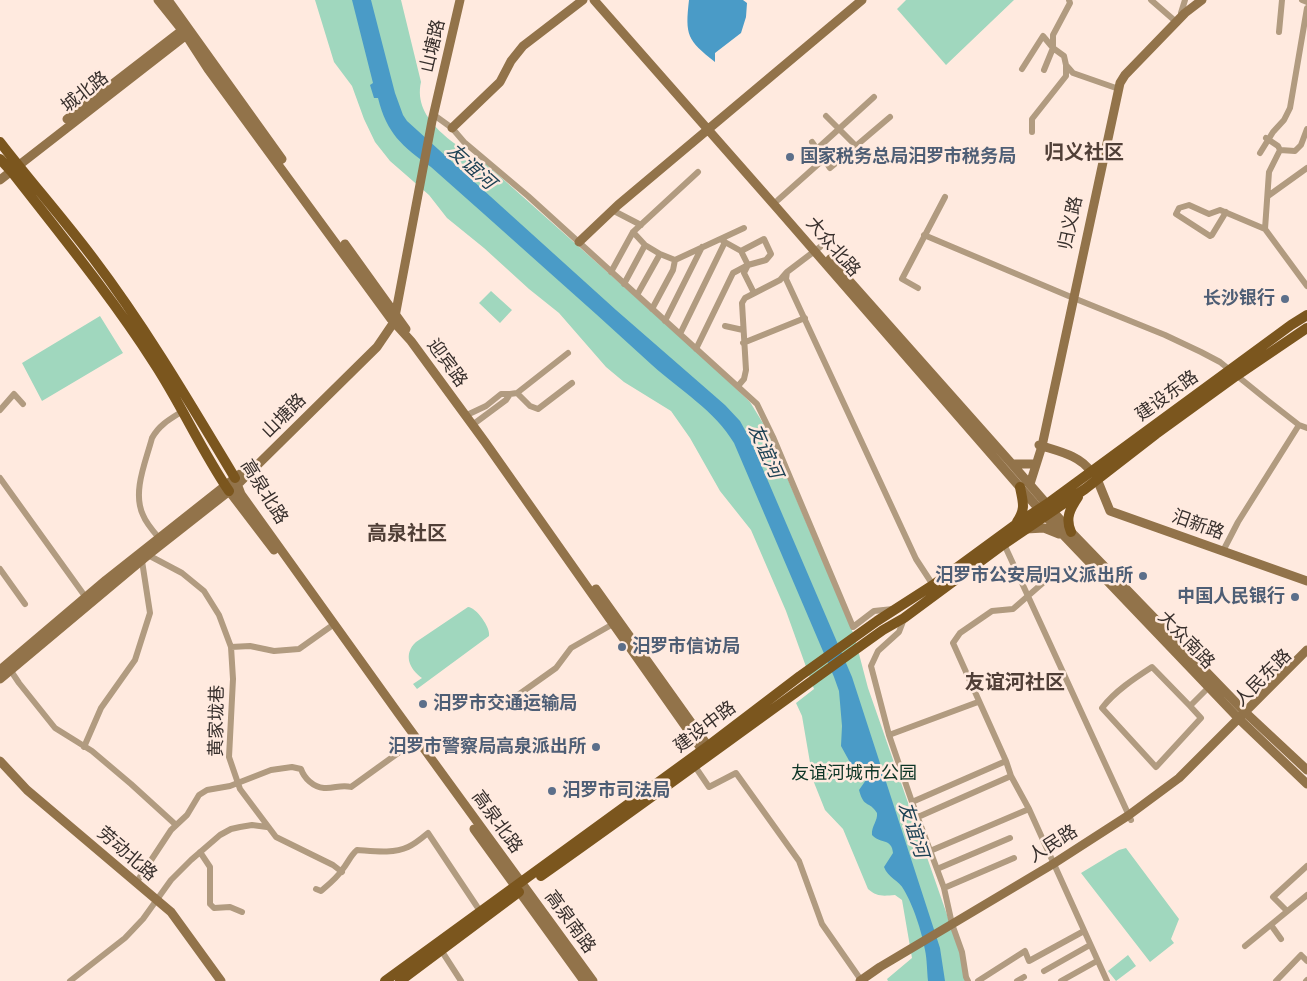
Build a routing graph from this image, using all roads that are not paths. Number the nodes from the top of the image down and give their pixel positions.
1 (158, 0) edge
2 (168, 0) edge
3 (455, 0) edge
4 (460, 0) edge
5 (583, 0) edge
6 (594, 0) edge
7 (601, 0) edge
8 (862, 0) edge
9 (1151, 0) edge
10 (1185, 0) edge
11 (1197, 0) edge
12 (1202, 0) edge
13 (1282, 0) edge
14 (1302, 0) edge
15 (1071, 1) edge
16 (1307, 2) edge
17 (1307, 12) edge
18 (1181, 13) junction
19 (1174, 20) junction
20 (186, 31) junction
21 (1279, 32) dead end
22 (1054, 48) junction
23 (1066, 65) junction
24 (1022, 69) dead end
25 (1044, 70) dead end
26 (1116, 88) junction
27 (874, 97) dead end
28 (434, 116) junction
29 (826, 116) dead end
30 (890, 117) dead end
31 (429, 127) junction
32 (452, 128) junction
33 (710, 128) junction
34 (839, 129) junction
35 (1307, 130) edge
36 (1032, 132) dead end
37 (1266, 138) junction
38 (0, 142) edge
39 (812, 142) dead end
40 (856, 146) junction
41 (818, 148) junction
42 (1280, 150) junction
43 (1260, 153) dead end
44 (824, 159) junction
45 (8, 165) edge
46 (1307, 168) edge
47 (698, 172) dead end
48 (0, 180) edge
49 (1268, 196) junction
50 (945, 197) dead end
51 (778, 200) junction
52 (612, 210) junction
53 (1226, 212) junction
54 (641, 225) junction
55 (744, 228) dead end
56 (1265, 229) junction
57 (633, 232) junction
58 (924, 235) junction
59 (723, 241) junction
60 (579, 242) junction
61 (645, 245) junction
62 (702, 247) junction
63 (817, 249) junction
64 (741, 250) junction
65 (660, 254) junction
66 (674, 260) junction
67 (748, 265) junction
68 (611, 272) junction
69 (787, 272) junction
70 (624, 284) junction
71 (1307, 286) edge
72 (918, 288) dead end
73 (754, 293) junction
74 (637, 296) junction
75 (1072, 298) junction
76 (652, 310) junction
77 (1307, 315) edge
78 (393, 316) junction
79 (805, 318) junction
80 (665, 321) junction
81 (725, 326) dead end
82 (1307, 328) edge
83 (743, 330) junction
84 (680, 334) junction
85 (743, 343) junction
86 (696, 349) junction
87 (568, 353) dead end
88 (1233, 373) junction
89 (572, 383) dead end
90 (738, 386) junction
91 (513, 393) junction
92 (23, 404) dead end
93 (0, 410) edge
94 (182, 411) junction
95 (469, 414) junction
96 (476, 423) junction
97 (1299, 425) junction
98 (1307, 428) edge
99 (1041, 445) junction
100 (1012, 464) junction
101 (1034, 464) junction
102 (1094, 475) junction
103 (0, 478) edge
104 (1026, 484) junction
105 (232, 485) junction
106 (1084, 489) junction
107 (1046, 510) junction
108 (1015, 525) junction
109 (1026, 529) junction
110 (1068, 535) junction
111 (158, 538) junction
112 (1004, 544) junction
113 (1224, 549) junction
114 (145, 558) junction
115 (0, 569) edge
116 (1052, 574) dead end
117 (1307, 576) edge
118 (1307, 582) edge
119 (933, 585) junction
120 (1029, 596) junction
121 (88, 600) junction
122 (25, 604) dead end
123 (897, 610) junction
124 (904, 618) junction
125 (613, 624) junction
126 (880, 625) junction
127 (330, 627) junction
128 (231, 647) junction
129 (1307, 650) edge
130 (1307, 657) edge
131 (0, 670) edge
132 (11, 671) junction
133 (0, 679) edge
134 (1209, 687) junction
135 (511, 700) dead end
136 (978, 702) junction
137 (1190, 706) junction
138 (1244, 718) junction
139 (890, 734) junction
140 (412, 743) junction
141 (84, 747) junction
142 (705, 748) junction
143 (0, 761) edge
144 (1006, 761) junction
145 (694, 765) junction
146 (0, 768) edge
147 (1307, 770) edge
148 (1011, 776) junction
149 (238, 783) junction
150 (1307, 784) edge
151 (912, 802) junction
152 (1029, 809) junction
153 (918, 817) junction
154 (1130, 817) junction
155 (176, 825) junction
156 (267, 827) junction
157 (1010, 838) dead end
158 (930, 851) junction
159 (200, 852) junction
160 (1014, 858) dead end
161 (1307, 866) edge
162 (1054, 867) junction
163 (937, 869) junction
164 (342, 872) junction
165 (136, 883) junction
166 (520, 887) junction
167 (944, 888) junction
168 (316, 889) dead end
169 (1307, 895) edge
170 (155, 901) junction
171 (480, 911) junction
172 (1287, 911) junction
173 (242, 912) dead end
174 (1271, 925) junction
175 (950, 928) junction
176 (1084, 931) junction
177 (1281, 939) dead end
178 (1090, 945) junction
179 (1245, 946) dead end
180 (915, 949) junction
181 (441, 950) junction
182 (1098, 961) junction
183 (1307, 961) edge
184 (1044, 970) dead end
185 (1024, 977) dead end
186 (70, 981) edge
187 (216, 981) edge
188 (221, 981) edge
189 (385, 981) edge
190 (400, 981) edge
191 (461, 981) edge
192 (584, 981) edge
193 (593, 981) edge
194 (860, 981) edge
195 (870, 981) edge
196 (968, 981) edge
197 (978, 981) edge
198 (1017, 981) edge
199 (1061, 981) edge
200 (1106, 981) edge
201 (1276, 981) edge

1 - 20 main road, 迎宾路
2 - 20 main road, 迎宾路
3 - 31 main road, 山塘路
4 - 28 main road, 山塘路
5 - 32 main road
6 - 33 main road, 大众北路
7 - 33 main road, 大众北路
8 - 33 main road
9 - 19 street
10 - 18 street
11 - 18 main road, 归义路
12 - 75 main road
13 - 21 street
14 - 16 street
15 - 22 street
17 - 37 street
18 - 19 main road, 归义路
19 - 26 main road, 归义路
20 - 45 main road, 城北路
20 - 78 main road, 迎宾路
22 - 23 street
22 - 24 street
22 - 25 street
23 - 26 street
23 - 36 street
26 - 75 main road, 归义路
27 - 34 street
28 - 31 main road, 山塘路
28 - 32 street
29 - 34 street
30 - 40 street
31 - 78 main road, 山塘路
32 - 60 street
33 - 51 main road, 大众北路
33 - 52 main road
33 - 63 main road, 大众北路
34 - 40 street
34 - 41 street
35 - 42 street
37 - 42 street
37 - 43 street
38 - 45 main road, 高泉北路
39 - 41 street
40 - 44 street
41 - 44 street
42 - 49 street
44 - 51 street
45 - 48 main road, 城北路
45 - 94 main road, 高泉北路
45 - 105 main road, 高泉北路
46 - 49 street
47 - 54 street
49 - 56 street
50 - 58 street
51 - 63 main road, 大众北路
52 - 54 street
52 - 60 main road
53 - 53 street
53 - 56 street
54 - 57 street
55 - 59 street
56 - 71 street
57 - 61 street
57 - 68 street
58 - 72 street
58 - 75 street
59 - 62 street
59 - 64 street
59 - 84 street
60 - 68 street
61 - 65 street
61 - 70 street
62 - 66 street
62 - 80 street
63 - 69 street
63 - 100 main road, 大众北路
63 - 104 main road, 大众北路
64 - 67 street
64 - 67 street
65 - 66 street
65 - 74 street
66 - 76 street
67 - 73 street
67 - 86 street
68 - 70 street
69 - 73 street
69 - 79 street
70 - 74 street
73 - 83 street
74 - 76 street
75 - 88 street
75 - 99 main road
76 - 80 street
77 - 88 main road, 建设东路
78 - 95 main road, 迎宾路
78 - 105 main road, 山塘路
78 - 125 main road, 迎宾路
79 - 85 street
79 - 119 street
80 - 84 street
81 - 83 street
82 - 88 main road, 建设东路
83 - 85 street
84 - 86 street
85 - 90 street
86 - 90 street
87 - 91 street
88 - 97 street
88 - 102 main road, 建设东路
89 - 91 street
90 - 123 street
91 - 95 street
91 - 96 street
92 - 93 street
94 - 105 main road, 高泉北路
94 - 111 street
95 - 96 main road, 迎宾路
96 - 142 main road, 迎宾路
97 - 98 street
97 - 113 street
99 - 101 main road
99 - 102 main road
99 - 104 main road
100 - 101 main road
100 - 104 main road, 大众北路
101 - 104 main road
102 - 106 main road, 建设东路
102 - 107 main road, 建设东路
102 - 113 main road, 汨新路
103 - 121 street
104 - 107 main road, 大众北路
104 - 108 main road
105 - 111 main road, 山塘路
105 - 114 main road, 山塘路
105 - 127 main road, 高泉北路
105 - 166 main road, 高泉北路
106 - 107 main road, 建设东路
106 - 110 main road
107 - 108 main road, 建设中路
107 - 109 main road, 建设中路
107 - 110 main road, 大众南路
108 - 119 main road, 建设中路
109 - 110 main road
109 - 112 main road, 建设中路
110 - 134 main road, 大众南路
110 - 138 main road, 大众南路
111 - 121 main road, 山塘路
112 - 120 street
112 - 124 main road, 建设中路
113 - 117 main road
113 - 118 main road, 汨新路
114 - 121 main road, 山塘路
114 - 128 street, 黄家垅巷
114 - 141 street
115 - 122 street
116 - 120 street
119 - 123 main road, 建设中路
120 - 136 street
120 - 154 street
121 - 131 main road, 山塘路
121 - 132 main road, 山塘路
123 - 126 main road, 建设中路
124 - 126 main road, 建设中路
124 - 139 street
125 - 135 street
125 - 142 main road, 迎宾路
126 - 142 main road, 建设中路
126 - 145 main road, 建设中路
127 - 128 street
127 - 140 main road, 高泉北路
128 - 149 street, 黄家垅巷
129 - 138 main road, 人民东路
130 - 138 main road, 人民东路
132 - 133 main road, 山塘路
132 - 141 street
134 - 137 street
134 - 138 main road, 大众南路
136 - 139 street
136 - 144 street
137 - 137 street
138 - 147 main road, 大众南路
138 - 150 main road, 大众南路
138 - 154 main road, 人民路
139 - 151 street
140 - 149 street
140 - 166 main road, 高泉北路
141 - 155 street
142 - 166 main road, 建设中路
143 - 165 main road, 劳动北路
144 - 148 street
144 - 151 street
145 - 166 main road, 建设中路
145 - 194 street
146 - 170 main road, 劳动北路
148 - 152 street
148 - 153 street
149 - 155 street
149 - 156 street, 黄家垅巷
151 - 153 street
152 - 158 street
152 - 162 street
153 - 158 street
154 - 162 main road, 人民路
155 - 165 street
156 - 159 street
156 - 164 street, 黄家垅巷
157 - 163 street
158 - 163 street
159 - 170 street
159 - 173 street
160 - 167 street
161 - 172 street
162 - 175 main road, 人民路
162 - 176 street
163 - 167 street
164 - 168 street
164 - 171 street
165 - 170 main road, 劳动北路
166 - 171 main road, 建设中路
166 - 181 main road, 建设中路
166 - 192 main road, 高泉南路
166 - 193 main road, 高泉南路
167 - 175 street
169 - 172 street
170 - 186 street
170 - 187 main road, 劳动北路
170 - 188 main road, 劳动北路
171 - 189 main road, 建设中路
172 - 174 street
174 - 177 street
174 - 179 street
175 - 180 main road, 人民路
175 - 196 street
176 - 178 street
176 - 197 street
178 - 182 street
178 - 184 street
180 - 194 main road, 人民路
180 - 195 main road, 人民路
181 - 190 main road, 建设中路
181 - 191 street
182 - 199 street
182 - 200 street
183 - 201 street
185 - 198 street

